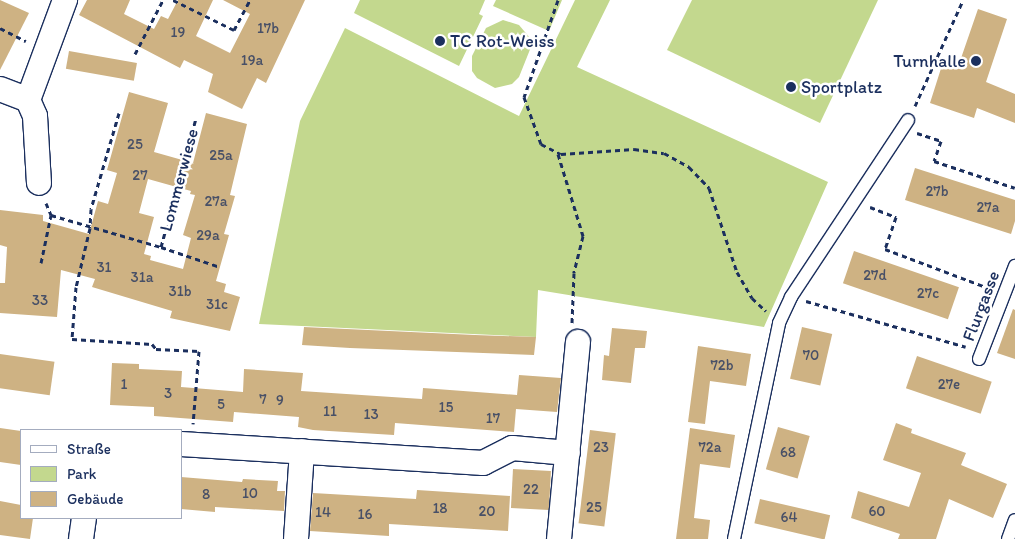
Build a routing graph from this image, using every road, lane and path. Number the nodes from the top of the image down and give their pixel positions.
1 (65, 0) edge
2 (163, 0) edge
3 (173, 0) edge
4 (250, 0) edge
5 (558, 0) edge
6 (963, 0) edge
7 (0, 28) edge
8 (44, 49) junction
9 (135, 54) dead end
10 (0, 89) edge
11 (28, 100) junction
12 (119, 113) dead end
13 (196, 118) dead end
14 (905, 124) junction
15 (558, 153) junction
16 (39, 183) joint
17 (1015, 188) edge
18 (855, 201) junction
19 (51, 215) junction
20 (90, 228) junction
21 (161, 247) junction
22 (41, 263) dead end
23 (1015, 266) edge
24 (220, 267) dead end
25 (1004, 293) junction
26 (792, 297) junction
27 (779, 323) junction
28 (578, 346) joint
29 (980, 356) joint
30 (186, 444) edge
31 (302, 451) junction
32 (568, 454) junction
33 (84, 519) edge
34 (1015, 520) edge
35 (81, 539) edge
36 (296, 539) edge
37 (560, 539) edge
38 (734, 539) edge
39 (1008, 539) edge

1 - 8 street
2 - 9 path
3 - 4 path
5 - 15 path
6 - 14 path
7 - 8 path
8 - 11 street
10 - 11 street
11 - 16 street
12 - 20 path
13 - 21 path, Lommerwiese
14 - 17 path
14 - 18 lane
15 - 27 path
15 - 28 path
16 - 19 path
18 - 25 path
18 - 26 lane
19 - 20 path, Lommerwiese
19 - 22 path
20 - 21 path, Lommerwiese
20 - 30 path
21 - 24 path
23 - 25 lane, Flurgasse
25 - 29 lane, Flurgasse
26 - 27 lane
26 - 29 path
27 - 38 lane
28 - 32 street
30 - 31 street
31 - 32 street
31 - 36 street
32 - 37 street
33 - 35 street
34 - 39 lane

